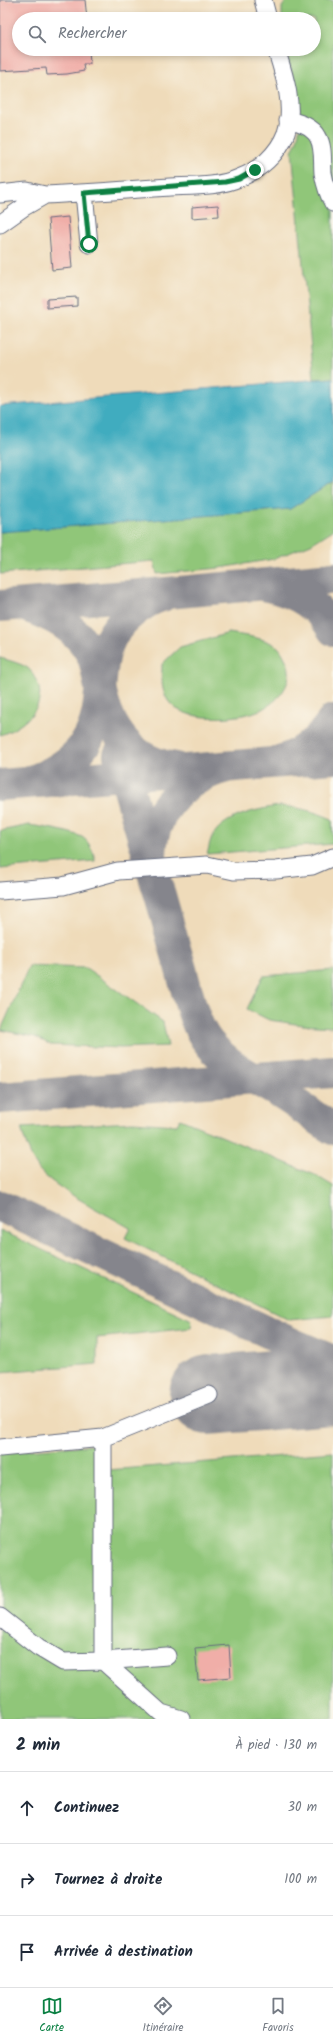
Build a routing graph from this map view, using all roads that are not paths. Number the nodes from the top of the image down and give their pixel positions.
1 (263, 0) edge
2 (266, 12) edge
3 (278, 56) edge
4 (288, 120) junction
5 (84, 193) junction
6 (0, 194) edge
7 (45, 195) junction
8 (333, 203) edge
9 (0, 224) edge
10 (89, 244) dead end
11 (333, 857) edge
12 (0, 891) edge
13 (208, 1395) dead end
14 (102, 1438) junction
15 (0, 1448) edge
16 (0, 1618) edge
17 (167, 1656) dead end
18 (102, 1661) junction
19 (181, 1719) edge

1 - 2 lane
3 - 4 lane
4 - 5 lane
4 - 8 lane
5 - 7 lane
5 - 10 lane
6 - 7 lane
7 - 9 lane
11 - 12 lane
13 - 14 lane
14 - 15 lane
14 - 18 lane
16 - 18 lane
17 - 18 lane
18 - 19 lane

